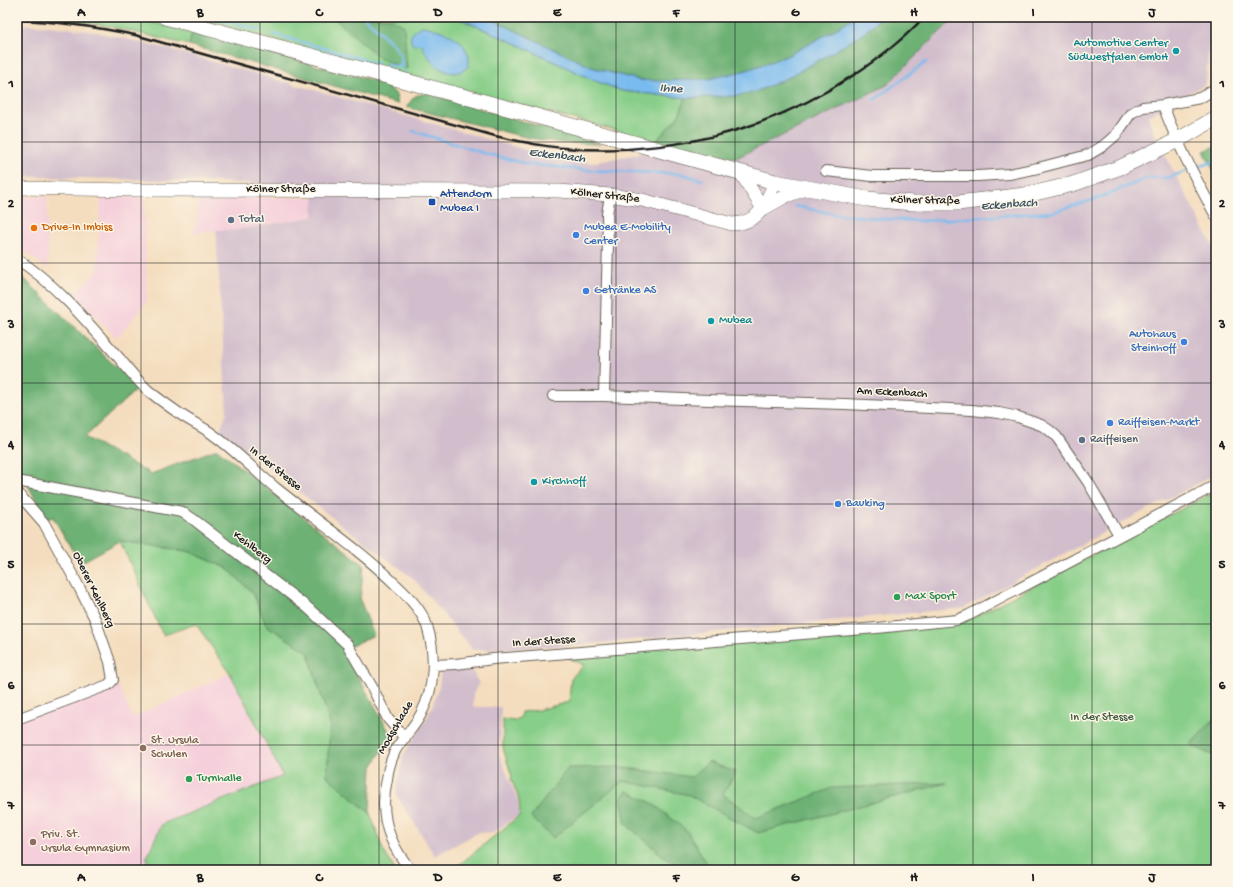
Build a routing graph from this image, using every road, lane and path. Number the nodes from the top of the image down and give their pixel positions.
1 (166, 17) edge
2 (1216, 88) edge
3 (1163, 105) junction
4 (1216, 118) edge
5 (1178, 140) junction
6 (826, 171) dead end
7 (741, 174) junction
8 (775, 182) junction
9 (17, 188) edge
10 (806, 189) junction
11 (610, 194) junction
12 (763, 209) junction
13 (1216, 216) edge
14 (17, 259) edge
15 (552, 396) dead end
16 (604, 396) junction
17 (17, 481) edge
18 (1216, 485) edge
19 (17, 492) edge
20 (1119, 535) junction
21 (433, 665) junction
22 (17, 719) edge
23 (405, 738) junction
24 (410, 870) edge

1 - 7 main road
2 - 3 street, Kölner Straße
3 - 5 street
3 - 6 street, Kölner Straße
4 - 5 main road, Kölner Straße
5 - 10 main road, Kölner Straße
5 - 13 street
7 - 8 main road
7 - 12 street
8 - 10 main road, Kölner Straße
8 - 12 street, Kölner Straße
9 - 11 street, Kölner Straße
10 - 12 street
11 - 12 street, Kölner Straße
11 - 16 street
14 - 21 street, In der Stesse
15 - 16 street, Am Eckenbach
16 - 20 street, Am Eckenbach
17 - 23 street, Kehlberg
18 - 20 street, In der Stesse
19 - 22 street, Oberer Kehlberg
20 - 21 street, In der Stesse
21 - 23 street, Modschlade
23 - 24 street, Modschlade

